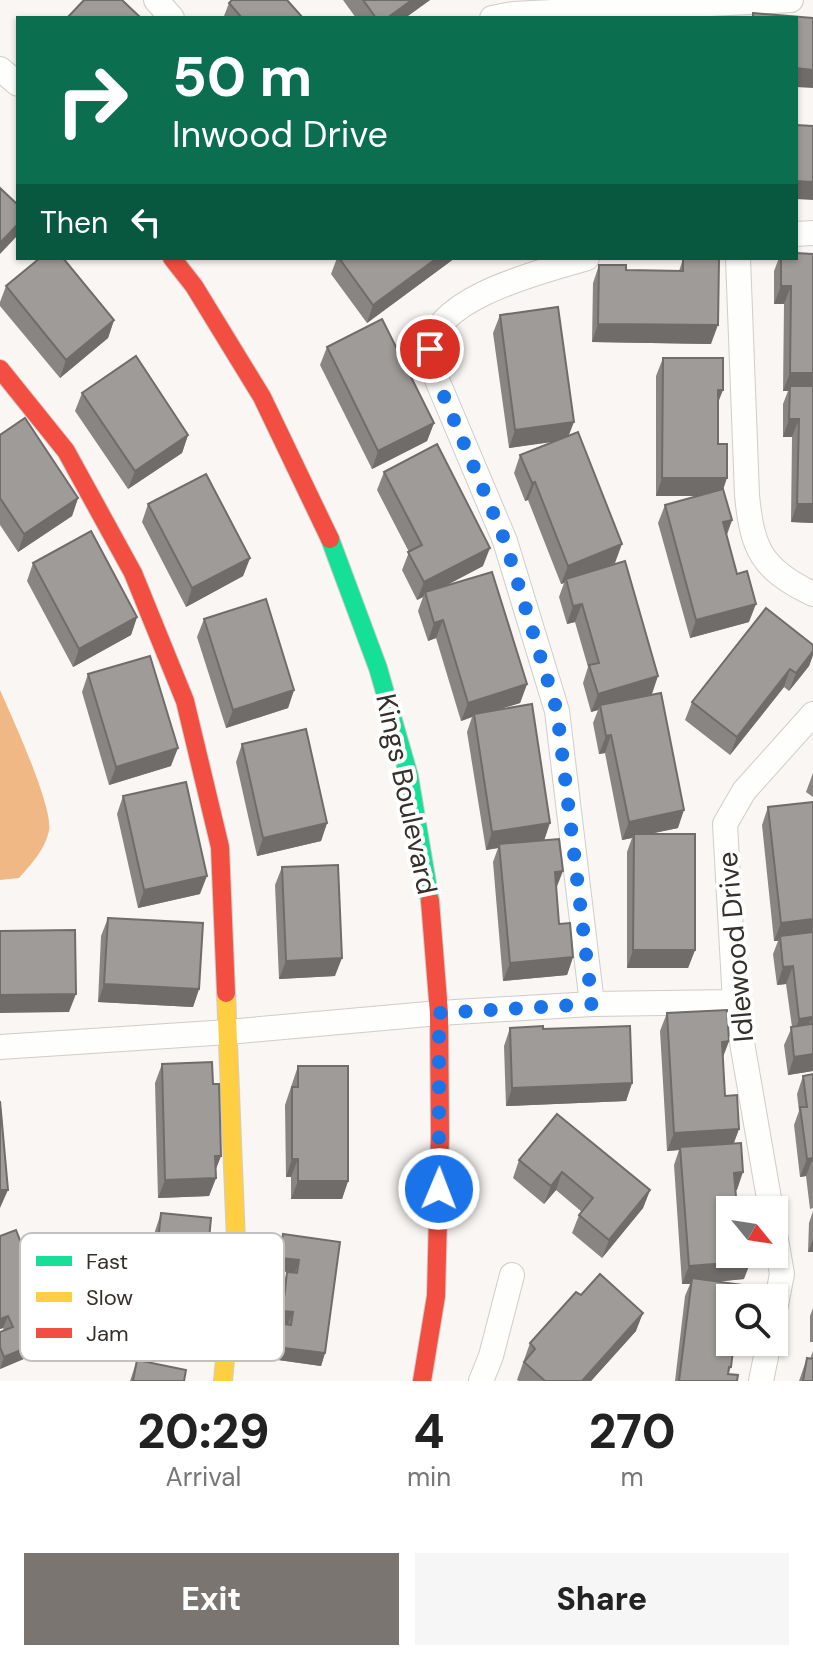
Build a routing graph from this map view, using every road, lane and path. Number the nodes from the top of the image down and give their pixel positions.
1 (156, 0) edge
2 (791, 0) edge
3 (170, 16) edge
4 (502, 16) edge
5 (0, 69) edge
6 (16, 82) edge
7 (174, 260) edge
8 (581, 260) edge
9 (738, 260) edge
10 (0, 369) edge
11 (813, 594) edge
12 (813, 714) edge
13 (735, 1002) junction
14 (592, 1004) junction
15 (439, 1013) junction
16 (228, 1032) junction
17 (0, 1047) edge
18 (769, 1196) edge
19 (236, 1233) edge
20 (512, 1275) dead end
21 (766, 1356) edge
22 (225, 1361) edge
23 (223, 1381) edge
24 (422, 1381) edge
25 (481, 1381) edge
26 (761, 1381) edge

1 - 3 street
2 - 4 street
5 - 6 street
7 - 15 street, Kings Boulevard
8 - 14 street
9 - 11 street
10 - 16 street
12 - 13 street, Idlewood Drive
13 - 14 street
13 - 18 street, Idlewood Drive
14 - 15 street
15 - 16 street
15 - 24 street, Kings Boulevard
16 - 17 street
16 - 19 street
20 - 25 street
21 - 26 street
22 - 23 street

